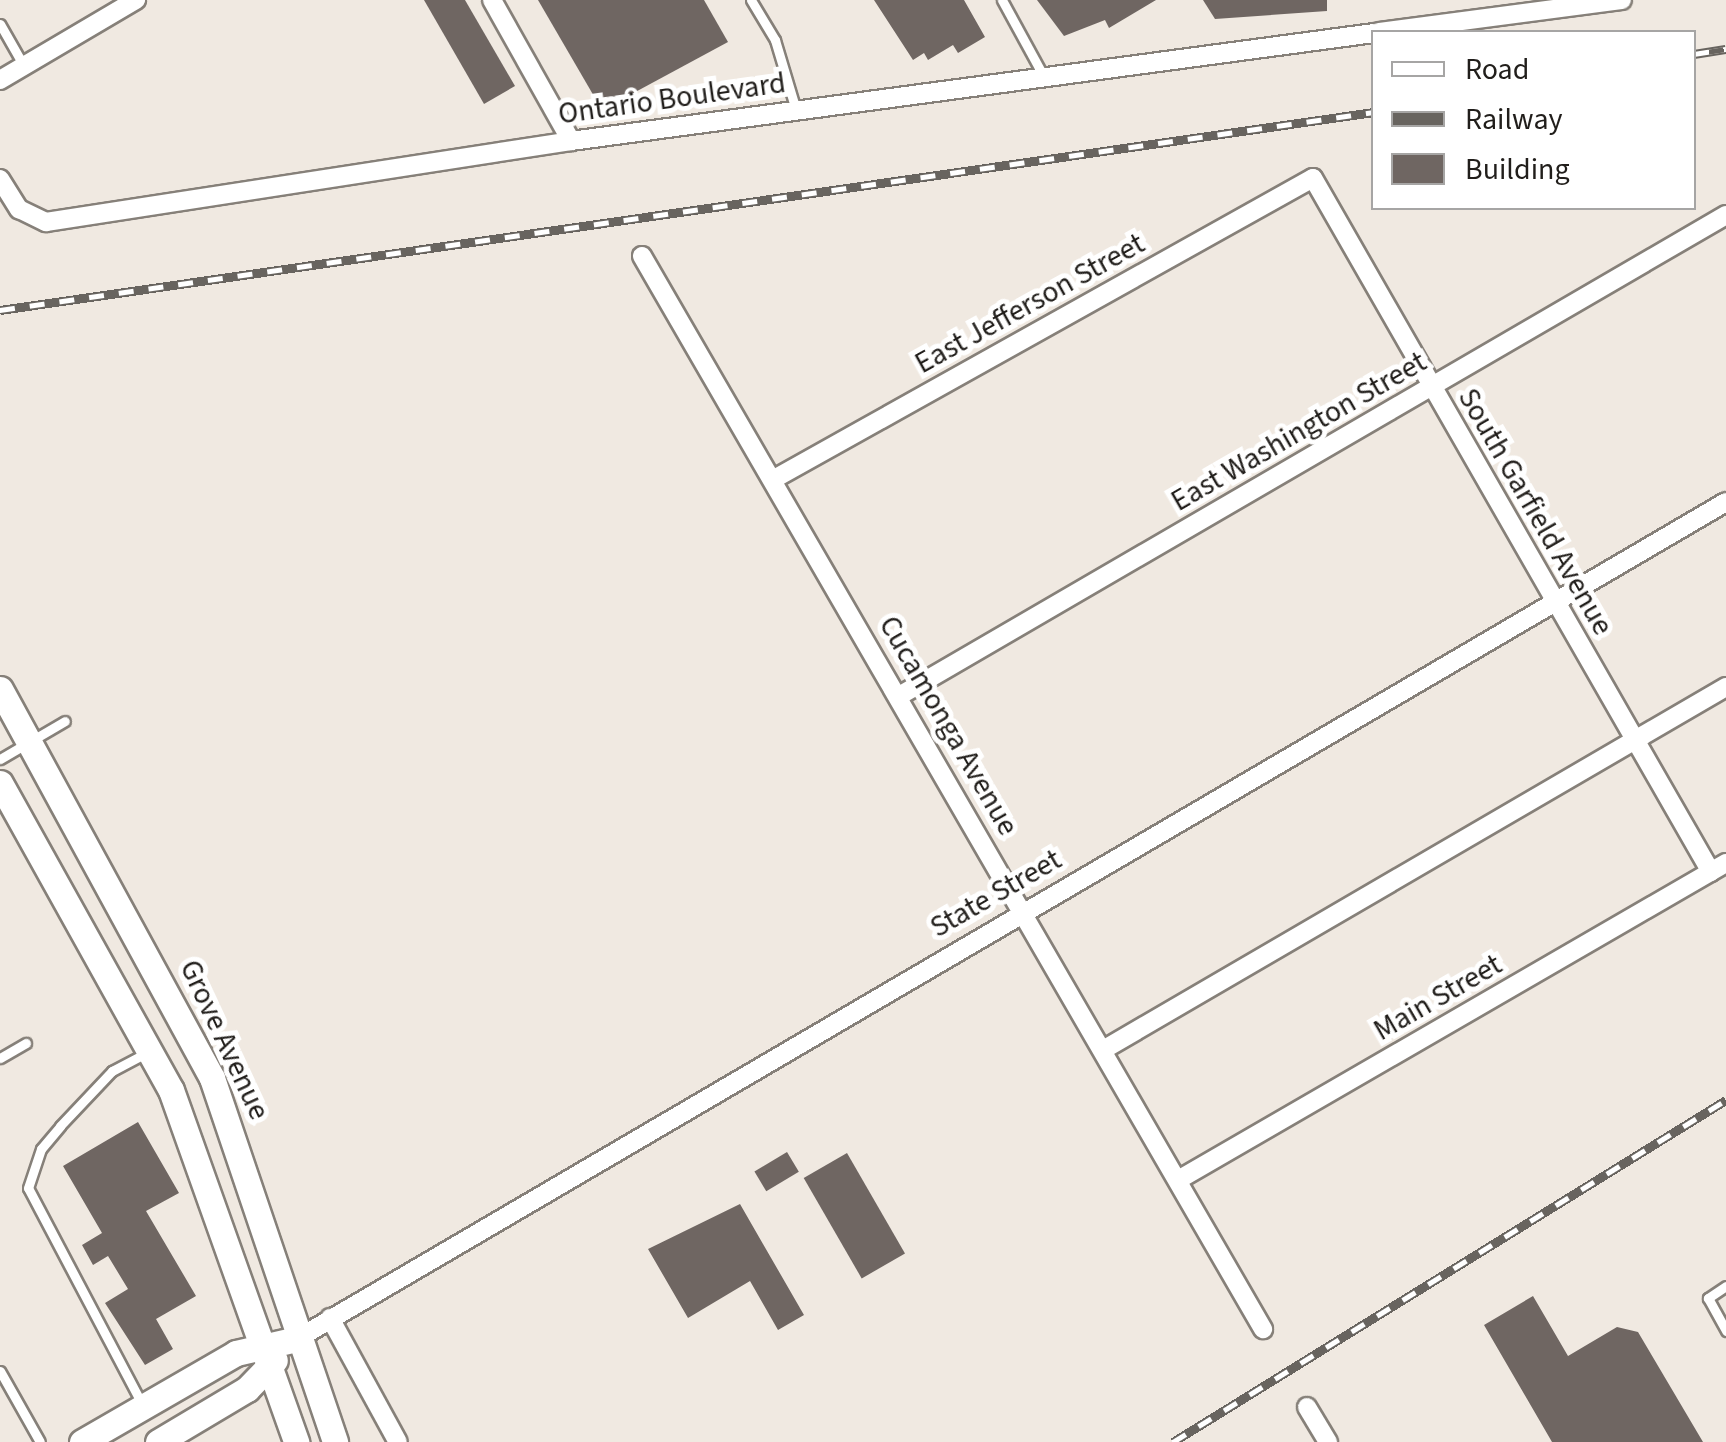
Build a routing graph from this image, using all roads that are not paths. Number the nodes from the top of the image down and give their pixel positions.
1 (136, 0) edge
2 (492, 0) edge
3 (750, 0) edge
4 (1002, 0) edge
5 (1622, 0) edge
6 (0, 24) edge
7 (1398, 30) edge
8 (1371, 34) edge
9 (24, 66) junction
10 (1044, 77) junction
11 (0, 80) edge
12 (796, 110) junction
13 (570, 140) junction
14 (0, 178) edge
15 (1312, 178) joint
16 (1726, 215) edge
17 (642, 256) dead end
18 (1432, 387) junction
19 (774, 478) junction
20 (1726, 502) edge
21 (1555, 603) junction
22 (1726, 687) edge
23 (0, 689) edge
24 (899, 696) junction
25 (66, 721) dead end
26 (1633, 738) junction
27 (28, 742) junction
28 (0, 758) edge
29 (0, 783) edge
30 (1719, 867) edge
31 (1022, 910) junction
32 (26, 1044) dead end
33 (151, 1050) junction
34 (1103, 1050) junction
35 (0, 1058) edge
36 (1178, 1180) junction
37 (1726, 1286) edge
38 (330, 1318) junction
39 (1262, 1329) dead end
40 (1726, 1331) edge
41 (297, 1339) junction
42 (263, 1358) junction
43 (0, 1371) edge
44 (144, 1406) junction
45 (1307, 1407) dead end
46 (188, 1434) edge
47 (40, 1442) edge
48 (82, 1442) edge
49 (158, 1442) edge
50 (296, 1442) edge
51 (335, 1442) edge
52 (398, 1442) edge
53 (1328, 1442) edge

1 - 9 street
2 - 13 street
3 - 12 lane
4 - 10 lane
5 - 7 street, Ontario Boulevard
6 - 9 lane
8 - 10 street, Ontario Boulevard
9 - 11 street
10 - 12 street, Ontario Boulevard
12 - 13 street, Ontario Boulevard
13 - 14 street, Ontario Boulevard
15 - 18 street, South Garfield Avenue
15 - 19 street, East Jefferson Street
16 - 18 street, East Washington Street
17 - 19 street, Cucamonga Avenue
18 - 21 street, South Garfield Avenue
18 - 24 street, East Washington Street
19 - 24 street, Cucamonga Avenue
20 - 21 street, State Street
21 - 26 street, South Garfield Avenue
21 - 31 street, State Street
22 - 26 street
23 - 27 main road, Grove Avenue
24 - 31 street, Cucamonga Avenue
25 - 27 lane
26 - 30 street, South Garfield Avenue
26 - 34 street
27 - 28 lane
27 - 41 main road, Grove Avenue
29 - 33 main road
30 - 36 street, Main Street
31 - 34 street, Cucamonga Avenue
31 - 38 street, State Street
32 - 35 lane
33 - 42 main road
33 - 44 lane
34 - 36 street, Cucamonga Avenue
36 - 39 street, Cucamonga Avenue
37 - 40 lane
38 - 41 street, State Street
38 - 52 street
41 - 42 main road
41 - 51 main road, Grove Avenue
42 - 44 main road
42 - 46 main road
42 - 50 main road
43 - 47 lane
44 - 48 main road
45 - 53 street
46 - 49 main road

